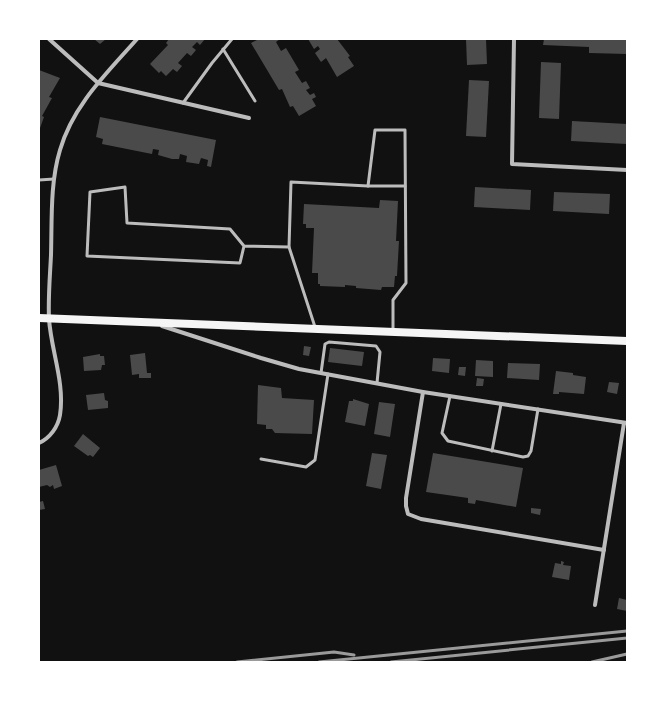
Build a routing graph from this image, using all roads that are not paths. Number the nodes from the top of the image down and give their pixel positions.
1 (48, 39) edge
2 (137, 39) edge
3 (232, 39) edge
4 (514, 39) edge
5 (223, 49) junction
6 (98, 83) junction
7 (255, 101) dead end
8 (183, 102) junction
9 (248, 118) dead end
10 (627, 170) edge
11 (54, 179) junction
12 (39, 180) edge
13 (368, 186) junction
14 (405, 186) junction
15 (244, 246) junction
16 (288, 248) junction
17 (39, 318) edge
18 (49, 319) junction
19 (158, 324) junction
20 (316, 330) junction
21 (393, 333) junction
22 (627, 341) edge
23 (321, 373) junction
24 (328, 374) junction
25 (377, 383) junction
26 (423, 392) junction
27 (450, 396) junction
28 (500, 404) junction
29 (538, 409) junction
30 (626, 423) edge
31 (39, 443) edge
32 (492, 451) junction
33 (261, 459) dead end
34 (604, 550) junction
35 (595, 605) dead end

1 - 6 street
2 - 6 street
3 - 5 lane
4 - 10 street
5 - 7 lane
5 - 8 lane
6 - 8 street
6 - 11 street
8 - 9 street
11 - 12 lane
11 - 18 street
13 - 14 lane
13 - 14 lane
13 - 16 lane
14 - 21 lane
15 - 15 lane
15 - 16 lane
16 - 20 lane
17 - 18 main road
18 - 19 main road
18 - 31 street
19 - 20 main road
19 - 23 street
20 - 21 main road
21 - 22 main road
23 - 24 street
23 - 25 lane
24 - 25 street
24 - 33 lane
25 - 26 street
26 - 27 street
26 - 34 street
27 - 28 street
27 - 32 lane
28 - 29 street
28 - 32 lane
29 - 30 street
29 - 32 lane
30 - 34 street
34 - 35 street

